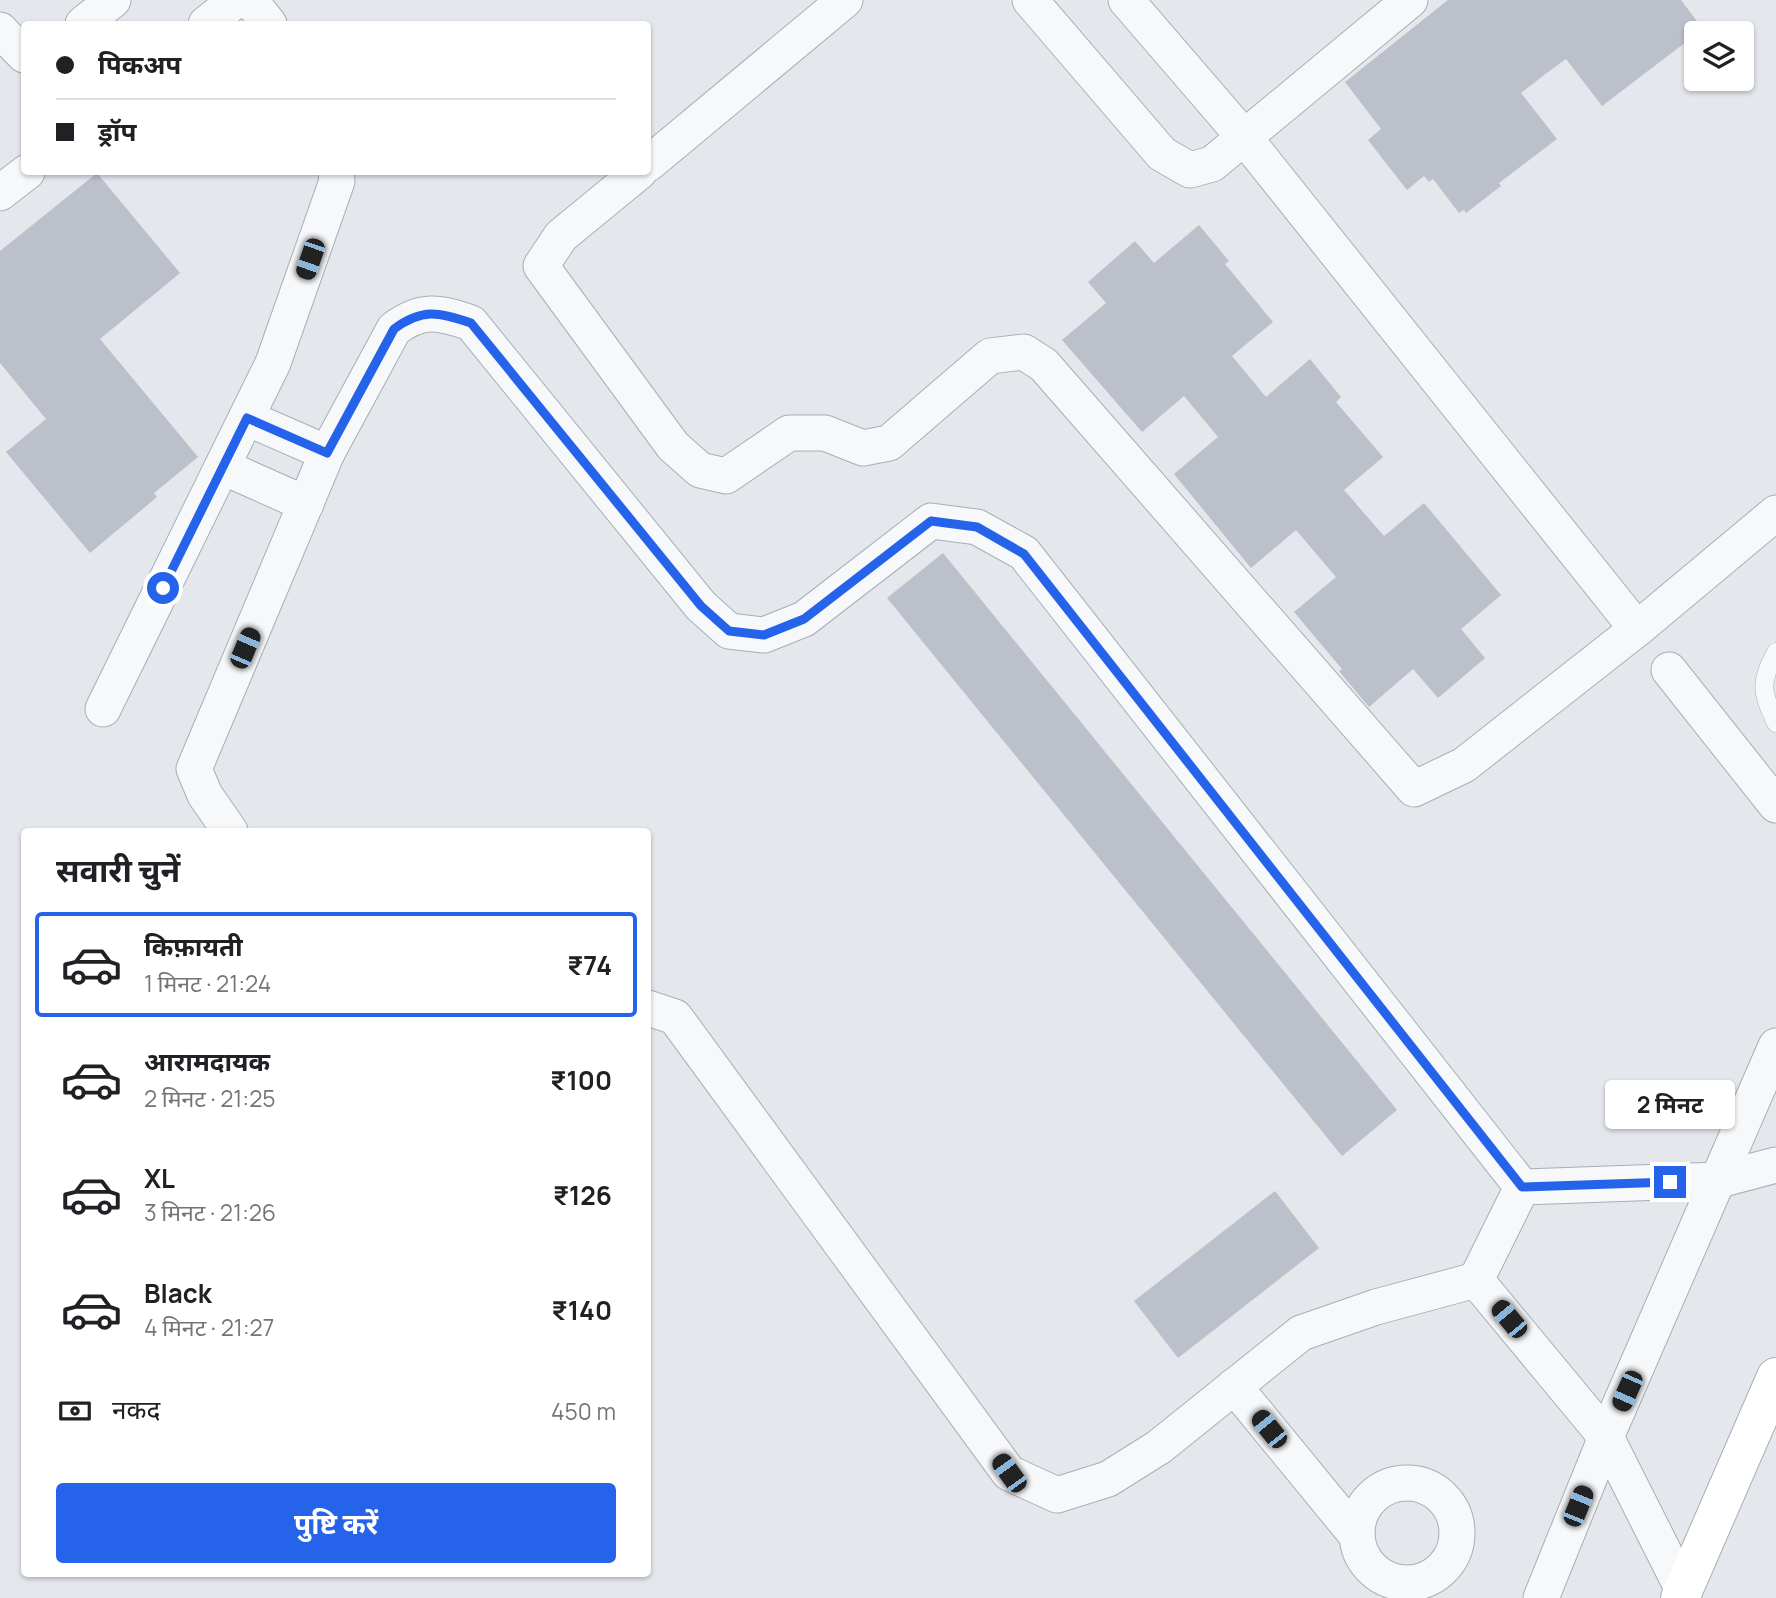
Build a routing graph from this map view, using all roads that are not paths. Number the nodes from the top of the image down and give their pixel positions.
1 (113, 0) edge
2 (236, 0) edge
3 (250, 0) edge
4 (845, 0) edge
5 (1030, 0) edge
6 (1126, 0) edge
7 (1410, 0) edge
8 (87, 21) edge
9 (210, 21) edge
10 (267, 21) edge
11 (0, 30) edge
12 (21, 52) edge
13 (1244, 137) junction
14 (651, 162) edge
15 (23, 175) edge
16 (337, 175) edge
17 (635, 175) edge
18 (0, 193) edge
19 (247, 418) junction
20 (327, 453) junction
21 (223, 467) junction
22 (306, 504) junction
23 (1776, 513) edge
24 (1637, 629) junction
25 (1776, 652) edge
26 (1669, 670) dead end
27 (103, 709) dead end
28 (1776, 723) edge
29 (1776, 805) edge
30 (228, 828) edge
31 (651, 1009) edge
32 (1776, 1046) edge
33 (1776, 1165) edge
34 (1719, 1180) junction
35 (1522, 1187) junction
36 (1476, 1280) junction
37 (1776, 1377) edge
38 (1234, 1386) junction
39 (1606, 1437) junction
40 (1357, 1536) dead end
41 (1682, 1594) edge
42 (1541, 1598) edge

1 - 8 street
2 - 9 street
3 - 10 street
4 - 14 street
5 - 13 street
6 - 13 street
7 - 13 street
11 - 12 street
13 - 24 street
15 - 18 street
16 - 19 street
17 - 24 street
19 - 20 street
19 - 21 street
20 - 22 street
20 - 35 street
21 - 22 street
21 - 27 street
22 - 30 street
23 - 24 street
25 - 28 lane
26 - 29 street
31 - 38 street
32 - 34 street
33 - 34 street
34 - 35 street
34 - 39 street
35 - 36 street
36 - 38 street
36 - 39 street
37 - 41 street
38 - 40 street
39 - 41 street
39 - 42 street

